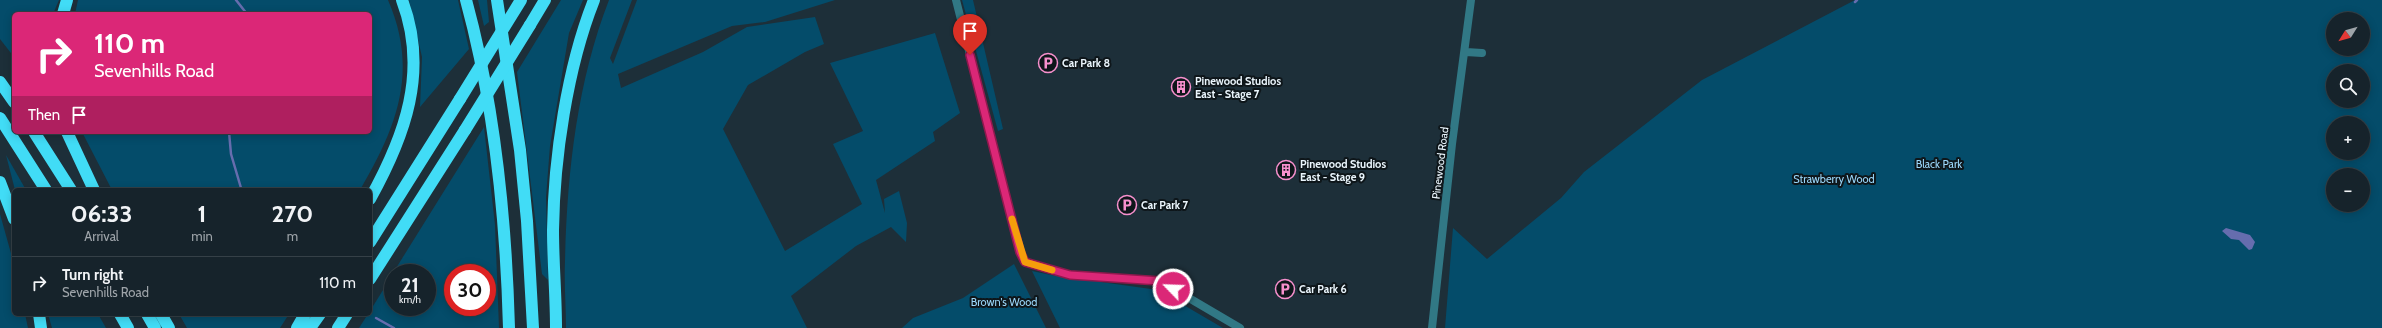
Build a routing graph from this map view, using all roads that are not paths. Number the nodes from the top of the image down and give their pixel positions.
1 (68, 0) edge
2 (402, 0) edge
3 (466, 0) edge
4 (497, 0) edge
5 (521, 0) edge
6 (545, 0) edge
7 (594, 0) edge
8 (956, 0) edge
9 (1471, 0) edge
10 (64, 12) edge
11 (1466, 52) junction
12 (1482, 52) dead end
13 (0, 82) edge
14 (12, 99) edge
15 (0, 118) edge
16 (35, 134) edge
17 (68, 134) edge
18 (0, 182) edge
19 (45, 188) edge
20 (70, 188) edge
21 (93, 188) edge
22 (372, 195) edge
23 (12, 214) edge
24 (372, 239) edge
25 (372, 276) edge
26 (39, 316) edge
27 (121, 316) edge
28 (148, 316) edge
29 (162, 316) edge
30 (304, 316) edge
31 (319, 316) edge
32 (346, 316) edge
33 (41, 328) edge
34 (128, 328) edge
35 (155, 328) edge
36 (169, 328) edge
37 (297, 328) edge
38 (310, 328) edge
39 (338, 328) edge
40 (509, 328) edge
41 (533, 328) edge
42 (556, 328) edge
43 (1240, 328) edge
44 (1432, 328) edge

1 - 10 highway
2 - 22 highway
3 - 40 highway
4 - 41 highway
5 - 24 highway, bridge
6 - 25 highway, bridge
7 - 42 highway
8 - 43 street
9 - 11 street, Pinewood Road
11 - 12 street
11 - 44 street, Pinewood Road
13 - 14 highway
15 - 19 highway
16 - 20 highway
17 - 21 highway
18 - 23 highway
26 - 33 highway
27 - 34 highway
28 - 35 highway
29 - 36 highway
30 - 37 highway
31 - 38 highway
32 - 39 highway

